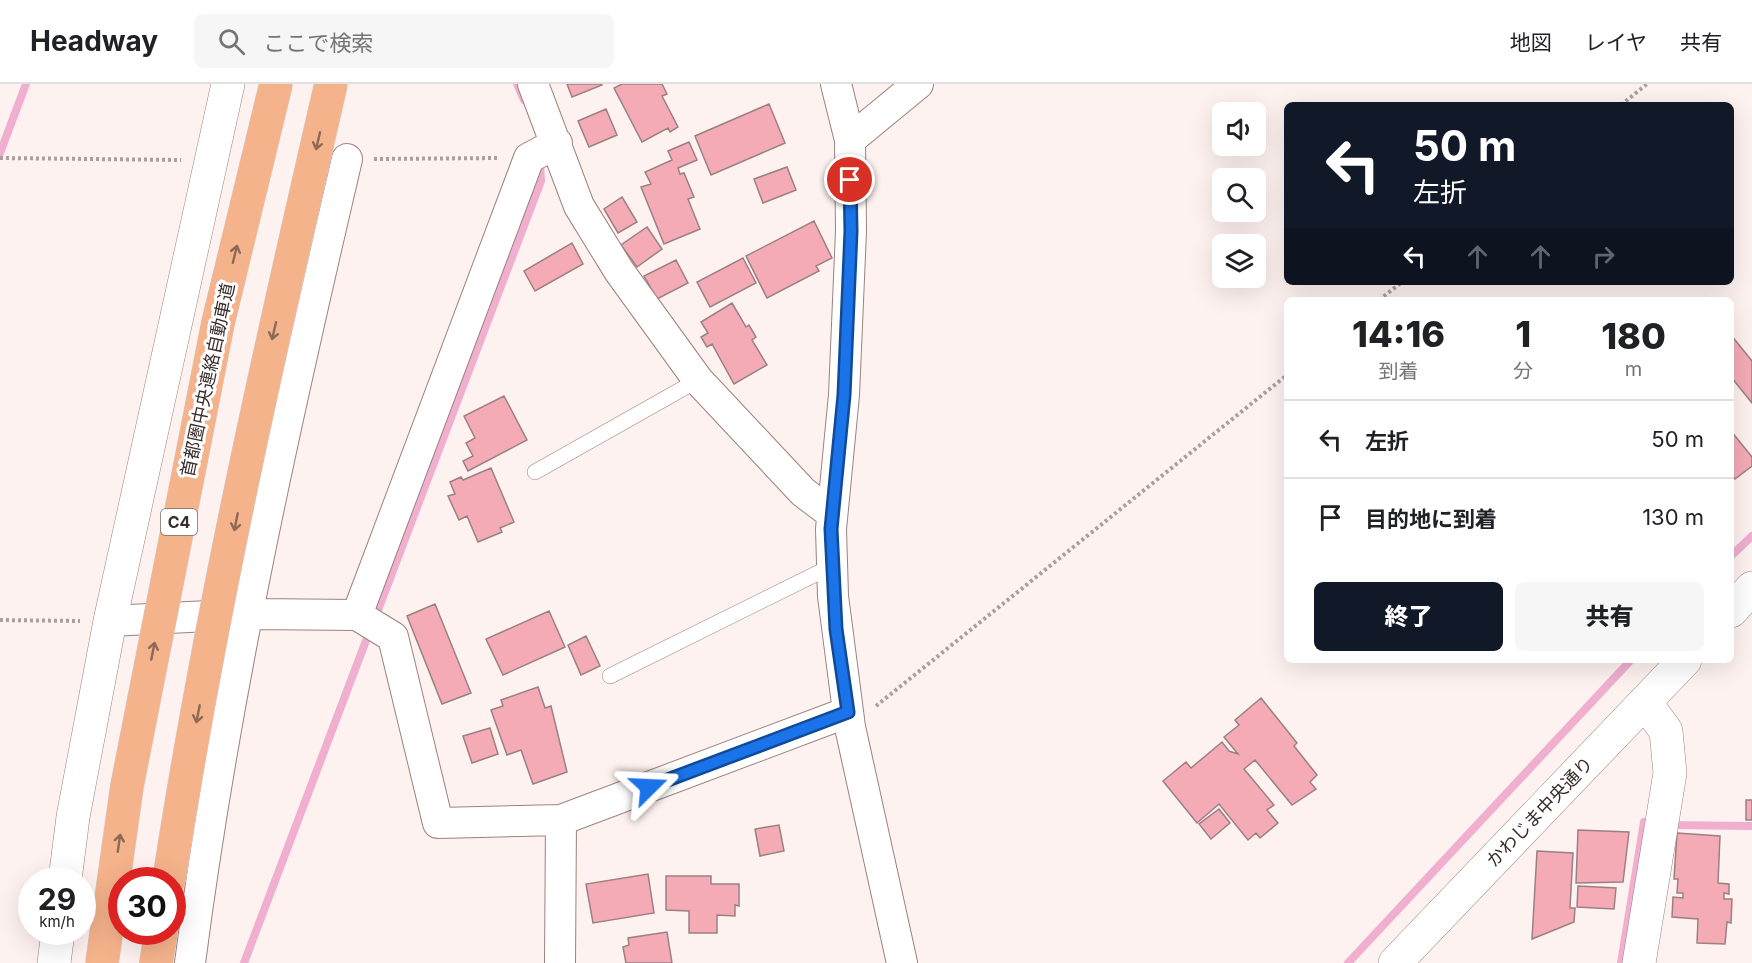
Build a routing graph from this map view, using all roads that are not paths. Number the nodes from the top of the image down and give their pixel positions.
1 (228, 84) edge
2 (276, 84) edge
3 (331, 84) edge
4 (533, 84) edge
5 (836, 84) edge
6 (918, 84) edge
7 (850, 140) junction
8 (557, 142) junction
9 (347, 159) dead end
10 (698, 380) junction
11 (535, 472) dead end
12 (832, 514) junction
13 (832, 566) junction
14 (1752, 588) edge
15 (1734, 607) edge
16 (249, 614) junction
17 (357, 615) junction
18 (110, 621) junction
19 (1682, 663) edge
20 (610, 676) dead end
21 (1645, 702) junction
22 (849, 719) junction
23 (561, 820) junction
24 (67, 867) edge
25 (171, 867) edge
26 (56, 945) edge
27 (159, 945) edge
28 (54, 963) edge
29 (102, 963) edge
30 (156, 963) edge
31 (190, 963) edge
32 (560, 963) edge
33 (902, 963) edge
34 (1395, 963) edge
35 (1639, 963) edge

1 - 18 street
29 -> 2 highway, 首都圏中央連絡自動車道 / C4, bridge
3 -> 25 highway, bridge
4 - 8 street
5 - 7 street
6 - 7 street
7 - 12 street
8 - 10 street
8 - 17 street
9 - 16 street
10 - 11 lane
10 - 12 street
12 - 13 street
13 - 20 lane
13 - 22 street
14 - 15 street
16 - 17 street
16 - 18 street
16 - 31 street
17 - 23 street
18 - 24 street
19 - 21 street, かわじま中央通り
21 - 34 street, かわじま中央通り
21 - 35 street
22 - 23 street
22 - 33 street
23 - 32 street
26 - 28 street
27 - 30 highway

